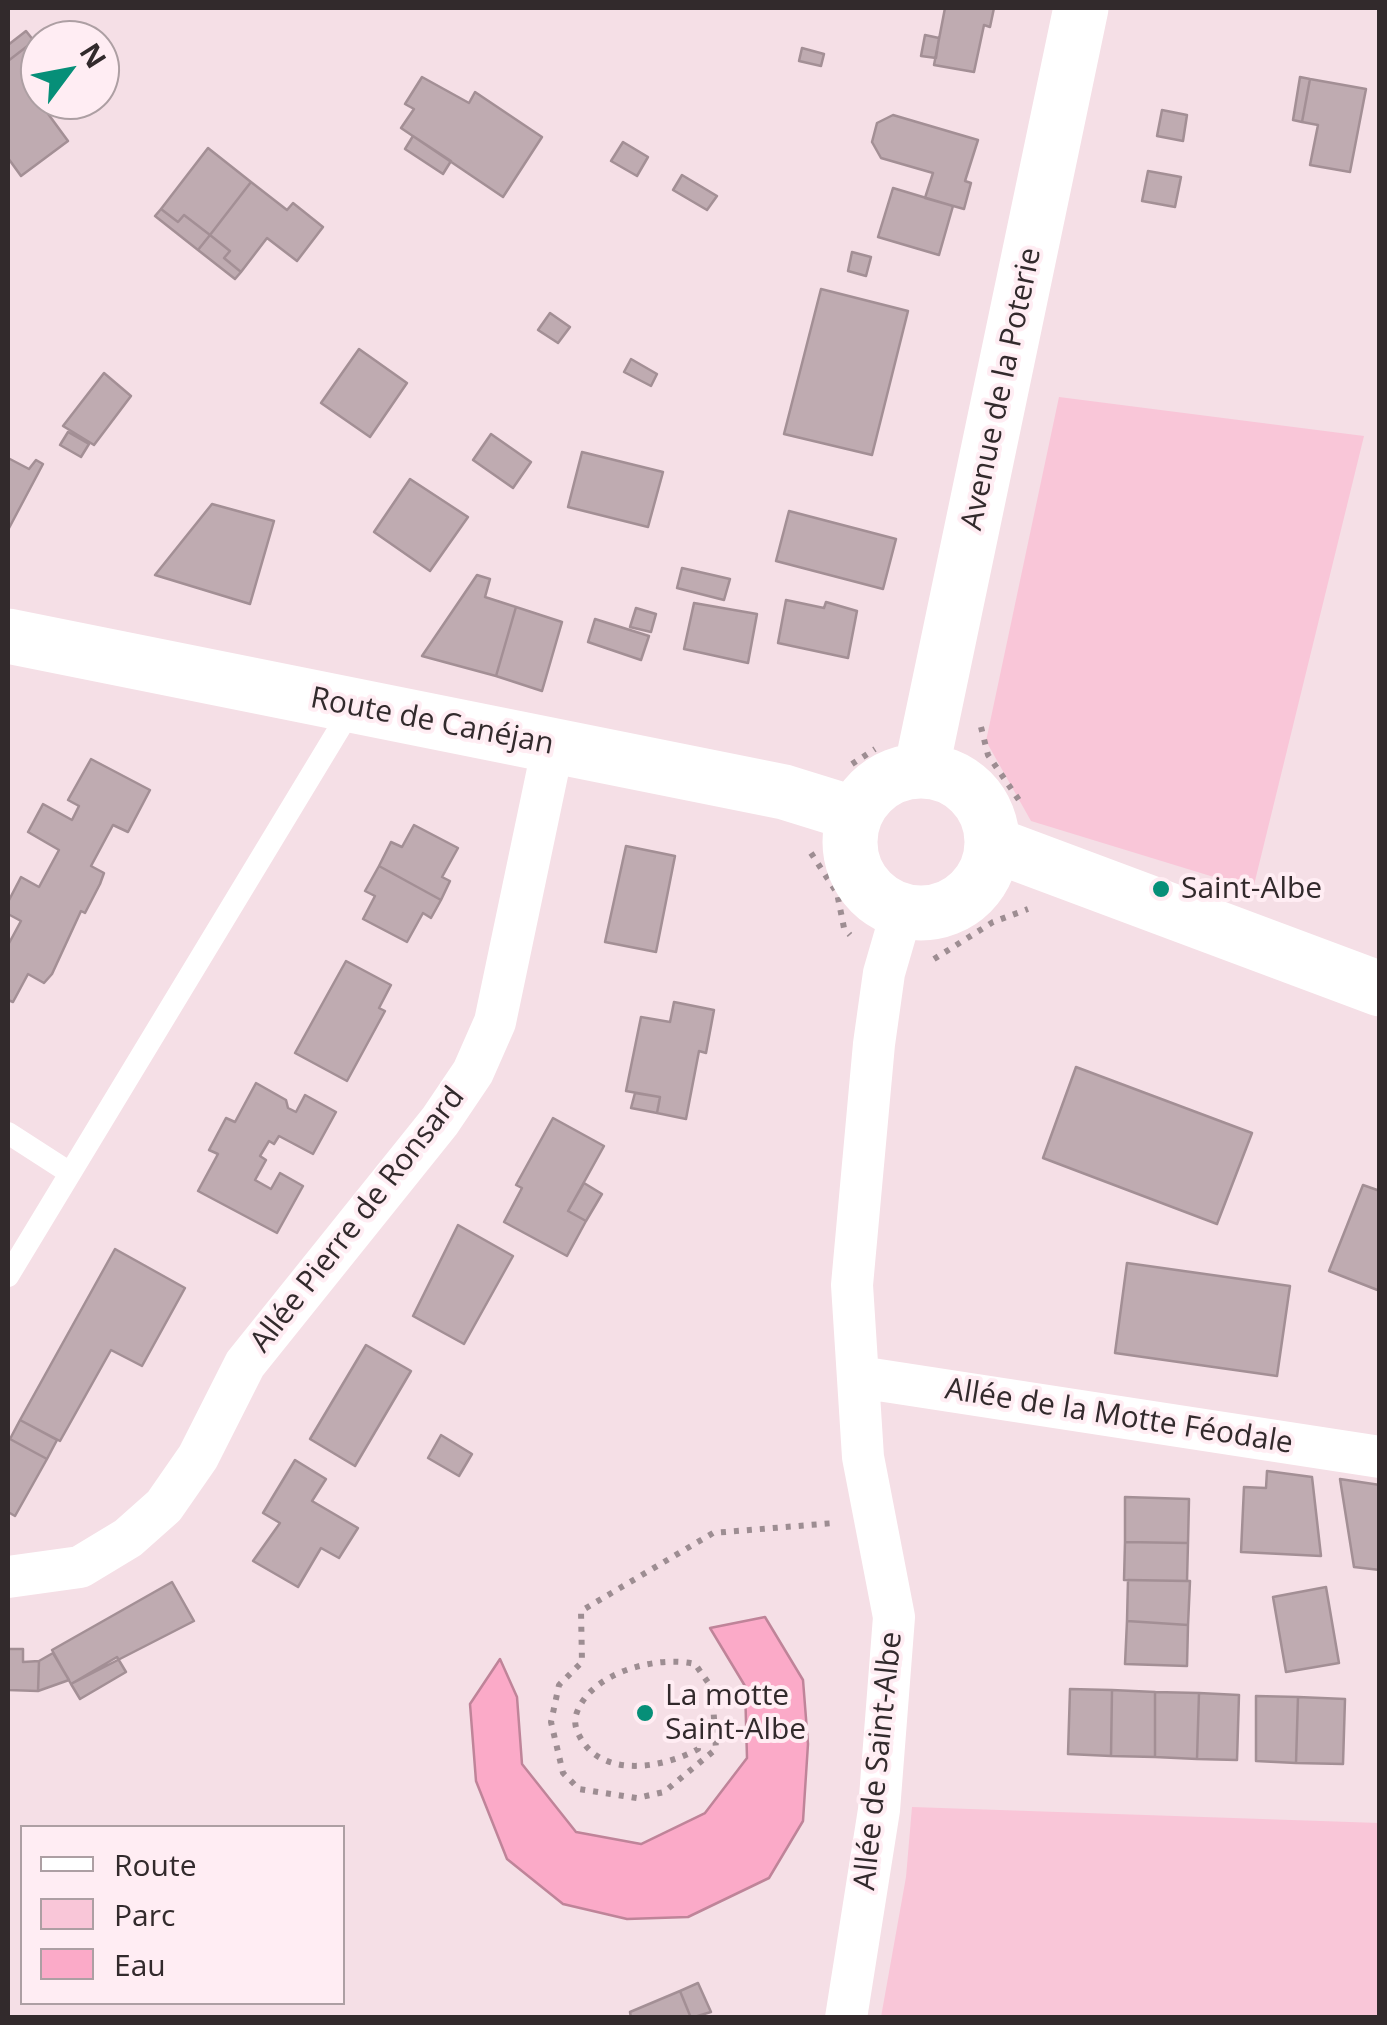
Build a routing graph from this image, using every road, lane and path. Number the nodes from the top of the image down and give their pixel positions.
1 (1081, 8) edge
2 (8, 636) edge
3 (353, 706) junction
4 (552, 746) junction
5 (921, 771) junction
6 (855, 814) junction
7 (804, 842) dead end
8 (992, 844) junction
9 (1036, 907) dead end
10 (902, 911) junction
11 (884, 972) junction
12 (1380, 989) edge
13 (8, 1133) edge
14 (70, 1173) junction
15 (8, 1276) edge
16 (859, 1377) junction
17 (1380, 1457) edge
18 (876, 1520) junction
19 (8, 1577) edge
20 (700, 1735) dead end
21 (846, 2018) edge

1 - 5 street, Avenue de la Poterie
2 - 3 street, Route de Canéjan
3 - 4 street, Route de Canéjan
3 - 14 lane
4 - 6 street, Route de Canéjan
4 - 19 street, Allée Pierre de Ronsard
5 - 6 street
5 - 8 street
6 - 10 street
7 - 11 path
8 - 10 street
8 - 12 street
9 - 11 path
10 - 11 street, Allée de Saint-Albe
11 - 16 street, Allée de Saint-Albe
13 - 14 lane
14 - 15 lane
16 - 17 street, Allée de la Motte Féodale
16 - 18 street, Allée de Saint-Albe
18 - 20 path
18 - 21 street, Allée de Saint-Albe

